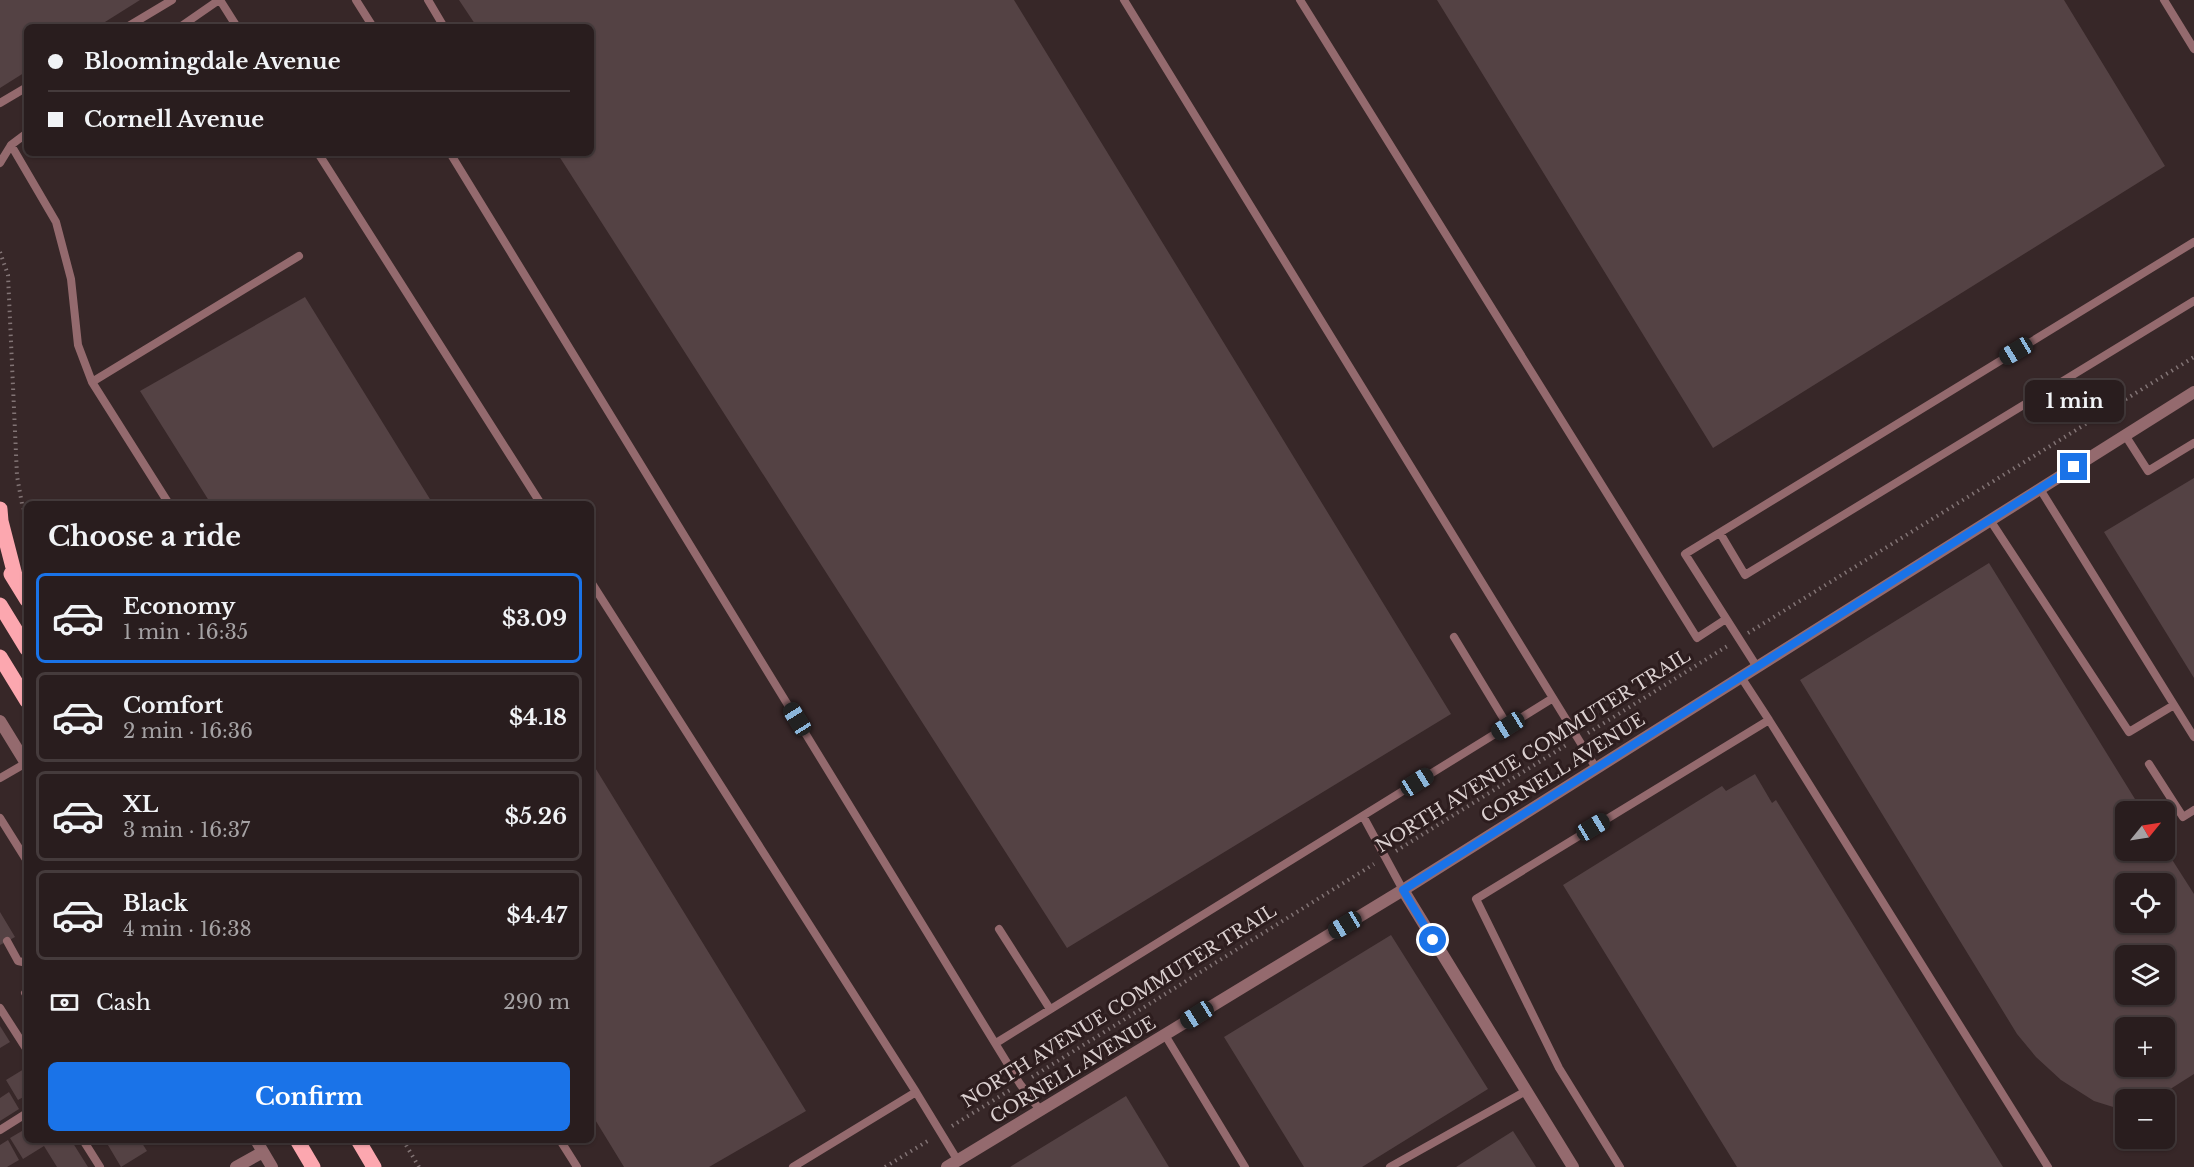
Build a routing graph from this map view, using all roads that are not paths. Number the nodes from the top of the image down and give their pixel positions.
1 (172, 0) edge
2 (220, 0) edge
3 (356, 0) edge
4 (428, 0) edge
5 (1124, 0) edge
6 (1300, 0) edge
7 (2164, 0) edge
8 (132, 24) edge
9 (184, 24) edge
10 (235, 24) edge
11 (371, 24) edge
12 (442, 24) edge
13 (2194, 49) edge
14 (24, 89) edge
15 (0, 103) edge
16 (24, 135) edge
17 (11, 145) junction
18 (320, 156) edge
19 (452, 156) edge
20 (0, 163) edge
21 (2194, 242) edge
22 (299, 255) dead end
23 (2194, 302) edge
24 (92, 382) junction
25 (2194, 392) edge
26 (2125, 435) junction
27 (2194, 443) edge
28 (2040, 489) junction
29 (167, 501) edge
30 (539, 501) edge
31 (0, 509) edge
32 (1990, 520) junction
33 (1720, 533) junction
34 (0, 555) edge
35 (17, 583) junction
36 (594, 587) edge
37 (24, 595) edge
38 (0, 605) edge
39 (1726, 619) junction
40 (1454, 637) dead end
41 (24, 644) edge
42 (0, 657) edge
43 (1757, 667) junction
44 (0, 674) edge
45 (1741, 677) junction
46 (24, 696) edge
47 (1553, 698) junction
48 (2174, 705) junction
49 (0, 720) edge
50 (1769, 720) junction
51 (1508, 726) junction
52 (2194, 737) edge
53 (24, 761) edge
54 (2149, 764) dead end
55 (24, 765) edge
56 (1596, 768) junction
57 (0, 778) edge
58 (2194, 810) edge
59 (1363, 816) junction
60 (0, 818) edge
61 (24, 856) edge
62 (1403, 890) junction
63 (999, 929) dead end
64 (7, 941) dead end
65 (24, 962) edge
66 (0, 1008) edge
67 (1050, 1010) junction
68 (1165, 1035) junction
69 (996, 1043) junction
70 (24, 1045) edge
71 (1526, 1091) junction
72 (916, 1092) junction
73 (1040, 1110) junction
74 (24, 1115) edge
75 (0, 1130) edge
76 (85, 1143) edge
77 (258, 1143) edge
78 (299, 1143) edge
79 (360, 1143) edge
80 (562, 1143) edge
81 (263, 1152) junction
82 (953, 1164) edge
83 (100, 1167) edge
84 (237, 1167) edge
85 (272, 1167) edge
86 (314, 1167) edge
87 (374, 1167) edge
88 (577, 1167) edge
89 (793, 1167) edge
90 (1245, 1167) edge
91 (1390, 1167) edge
92 (1573, 1167) edge
93 (1620, 1167) edge
94 (2048, 1167) edge

1 - 8 lane
2 - 9 lane
2 - 10 lane
3 - 11 lane
4 - 12 lane
5 - 47 lane
6 - 39 lane
7 - 13 lane
14 - 15 lane
16 - 17 lane
17 - 20 lane
17 - 24 lane
18 - 30 lane
19 - 69 lane
21 - 33 lane
22 - 24 lane
23 - 33 lane
24 - 29 lane
25 - 26 street, CORNELL AVENUE
26 - 27 lane
26 - 28 street, CORNELL AVENUE
28 - 32 street, CORNELL AVENUE
28 - 48 lane
31 - 35 main road
32 - 43 street, CORNELL AVENUE
32 - 48 lane
33 - 39 lane
34 - 35 main road
35 - 37 main road
36 - 72 lane
38 - 41 main road
39 - 43 lane
40 - 51 lane
42 - 46 main road
43 - 45 street, CORNELL AVENUE
44 - 46 main road
45 - 50 lane
45 - 56 street, CORNELL AVENUE
47 - 51 lane
47 - 56 lane
48 - 52 lane
49 - 53 street
50 - 93 lane
50 - 94 lane
51 - 59 lane
54 - 58 lane
55 - 57 lane
56 - 62 street, CORNELL AVENUE
59 - 62 lane
59 - 67 lane
60 - 61 lane
62 - 68 street, CORNELL AVENUE
62 - 71 street
63 - 67 lane
64 - 65 lane
66 - 70 lane
67 - 69 lane
68 - 73 street, CORNELL AVENUE
68 - 90 lane
69 - 73 lane
71 - 91 lane
71 - 92 street
72 - 82 lane
72 - 89 lane
73 - 82 street, CORNELL AVENUE
74 - 75 lane
76 - 83 lane
77 - 81 street
78 - 86 main road
79 - 87 main road
80 - 88 lane
81 - 84 street
81 - 85 street

